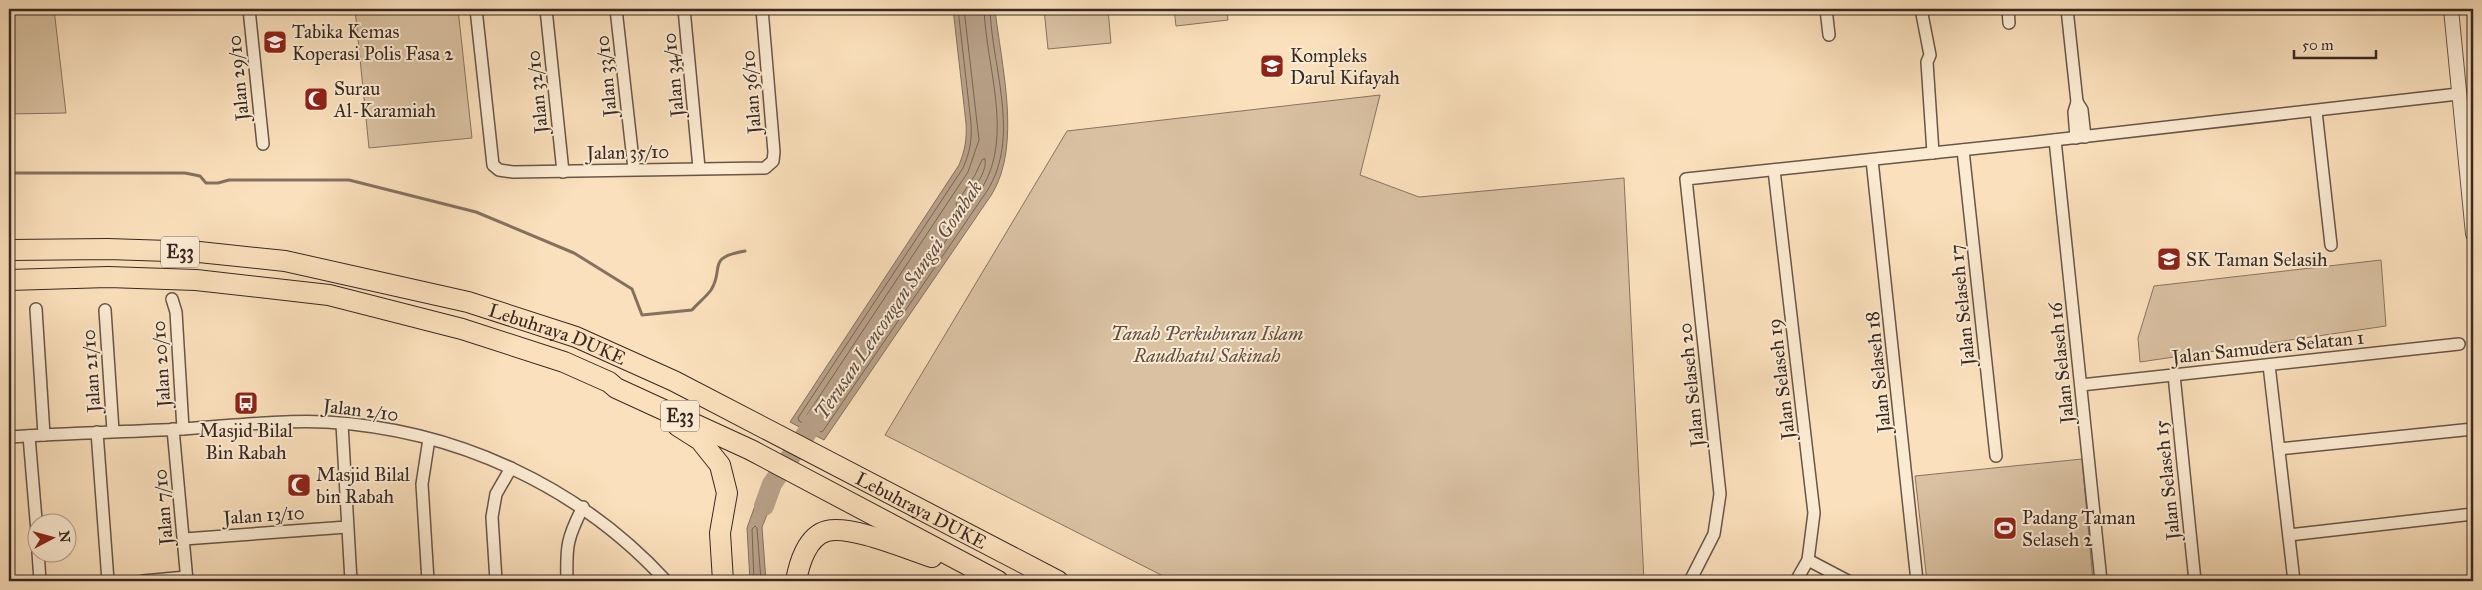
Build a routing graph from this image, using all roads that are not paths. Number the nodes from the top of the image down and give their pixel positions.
1 (249, 9) edge
2 (476, 9) edge
3 (546, 9) edge
4 (616, 9) edge
5 (684, 9) edge
6 (762, 9) edge
7 (1826, 9) edge
8 (1921, 9) edge
9 (2008, 9) edge
10 (2067, 9) edge
11 (2451, 9) edge
12 (2009, 23) dead end
13 (1829, 35) dead end
14 (2458, 94) junction
15 (2316, 111) junction
16 (2080, 138) junction
17 (2055, 140) junction
18 (263, 144) dead end
19 (1963, 150) junction
20 (1933, 153) junction
21 (1872, 160) junction
22 (699, 168) junction
23 (765, 168) joint
24 (634, 169) junction
25 (1774, 170) junction
26 (564, 172) junction
27 (2473, 234) edge
28 (2331, 245) dead end
29 (9, 250) edge
30 (9, 280) edge
31 (172, 299) dead end
32 (36, 309) dead end
33 (104, 310) dead end
34 (2459, 344) dead end
35 (2269, 364) junction
36 (2174, 375) junction
37 (2081, 385) junction
38 (616, 388) junction
39 (342, 424) junction
40 (178, 429) junction
41 (2473, 429) edge
42 (113, 431) junction
43 (97, 432) junction
44 (44, 435) junction
45 (29, 436) junction
46 (9, 437) edge
47 (429, 439) junction
48 (2279, 449) junction
49 (1996, 456) dead end
50 (511, 468) junction
51 (583, 508) junction
52 (35, 512) edge
53 (2473, 514) edge
54 (347, 527) junction
55 (2289, 535) junction
56 (184, 539) junction
57 (1808, 560) junction
58 (39, 562) edge
59 (992, 578) edge
60 (186, 579) edge
61 (660, 579) edge
62 (40, 581) edge
63 (108, 581) edge
64 (143, 581) edge
65 (351, 581) edge
66 (428, 581) edge
67 (496, 581) edge
68 (567, 581) edge
69 (723, 581) edge
70 (796, 581) edge
71 (1058, 581) edge
72 (1690, 581) edge
73 (1796, 581) edge
74 (1848, 581) edge
75 (1917, 581) edge
76 (2101, 581) edge
77 (2195, 581) edge
78 (2294, 581) edge

1 - 18 street, Jalan 29/10
2 - 26 street, Jalan 35/10
3 - 26 street, Jalan 32/10
4 - 24 street, Jalan 33/10
5 - 22 street, Jalan 34/10
6 - 23 street, Jalan 36/10
7 - 13 street
8 - 20 street
9 - 12 street
10 - 16 street
11 - 14 street
14 - 15 street
14 - 27 street
15 - 16 street
15 - 28 street
16 - 17 street
17 - 19 street
17 - 37 street, Jalan Selaseh 16
19 - 20 street
19 - 49 street, Jalan Selaseh 17
20 - 21 street
21 - 25 street
21 - 75 street, Jalan Selaseh 18
22 - 23 street, Jalan 35/10
22 - 24 street, Jalan 35/10
24 - 26 street, Jalan 35/10
25 - 57 street, Jalan Selaseh 19
25 - 72 street, Jalan Selaseh 20
29 - 71 highway, Lebuhraya DUKE / E33
30 - 38 highway, Lebuhraya DUKE / E33
31 - 40 street, Jalan 20/10
32 - 44 street
33 - 42 street, Jalan 21/10
34 - 35 street, Jalan Samudera Selatan 1
35 - 36 street, Jalan Samudera Selatan 1
35 - 48 street
36 - 37 street, Jalan Samudera Selatan 1
36 - 77 street, Jalan Selaseh 15
37 - 76 street, Jalan Selaseh 16
38 - 59 highway, Lebuhraya DUKE / E33
38 - 69 highway
39 - 40 street, Jalan 2/10
39 - 47 street, Jalan 2/10
39 - 54 street
40 - 42 street, Jalan 2/10
40 - 56 street, Jalan 7/10
41 - 48 street
42 - 43 street, Jalan 2/10
43 - 44 street, Jalan 2/10
43 - 63 street
44 - 45 street, Jalan 2/10
45 - 46 street, Jalan 2/10
45 - 52 street
47 - 50 street, Jalan 2/10
47 - 66 street
48 - 55 street
50 - 51 street, Jalan 2/10
50 - 67 street
51 - 61 street, Jalan 2/10
51 - 68 street
53 - 55 street
54 - 56 street, Jalan 13/10
54 - 65 street
55 - 78 street
56 - 60 street, Jalan 7/10
57 - 73 street, Jalan Selaseh 19
57 - 74 street
58 - 62 street
59 - 70 highway
60 - 64 street

